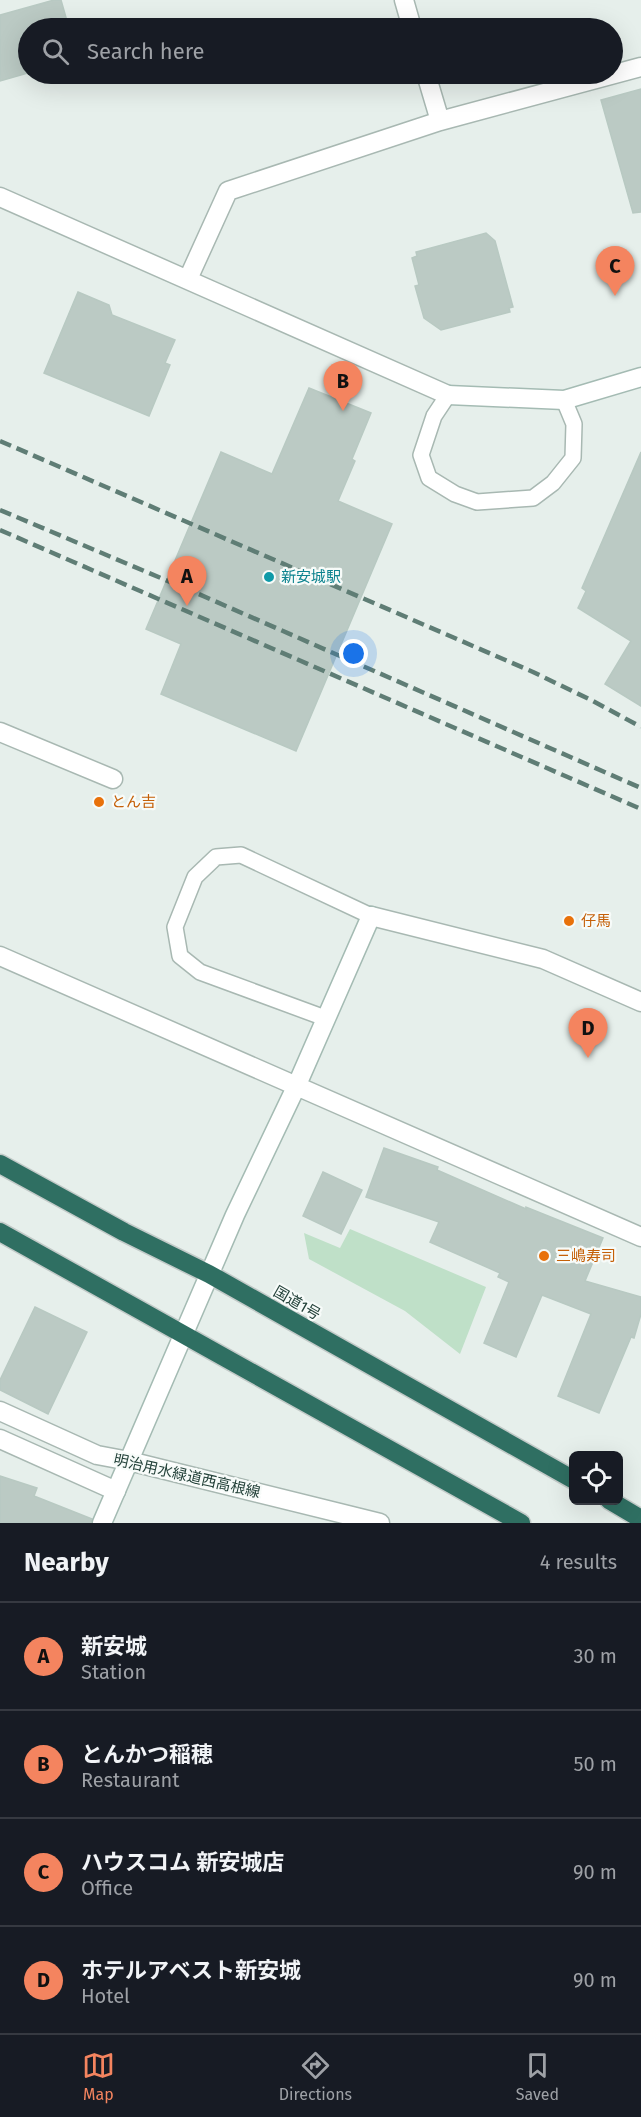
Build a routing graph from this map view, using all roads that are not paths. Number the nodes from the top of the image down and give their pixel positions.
1 (404, 0) edge
2 (409, 18) edge
3 (641, 67) edge
4 (623, 72) edge
5 (429, 84) edge
6 (578, 84) edge
7 (440, 121) junction
8 (0, 197) edge
9 (188, 279) junction
10 (641, 377) edge
11 (448, 395) junction
12 (564, 400) junction
13 (0, 732) edge
14 (113, 779) dead end
15 (371, 915) junction
16 (0, 956) edge
17 (641, 1002) edge
18 (325, 1018) junction
19 (296, 1087) junction
20 (0, 1164) edge
21 (0, 1232) edge
22 (641, 1236) edge
23 (209, 1274) junction
24 (183, 1333) junction
25 (0, 1411) edge
26 (0, 1439) edge
27 (129, 1461) junction
28 (569, 1478) edge
29 (116, 1491) junction
30 (617, 1505) edge
31 (641, 1519) edge
32 (102, 1523) edge
33 (380, 1523) edge
34 (521, 1523) edge

1 - 2 street
3 - 4 street
5 - 7 street
6 - 7 street
7 - 9 street
8 - 9 street
9 - 11 street
10 - 12 street
11 - 12 street
11 - 12 lane
13 - 14 street
15 - 17 street
15 - 18 street
15 - 18 lane
16 - 19 street
18 - 19 street
19 - 22 street
19 - 23 street
20 - 23 highway, 国道1号
21 - 24 highway
23 - 24 street
23 - 28 highway, 国道1号
24 - 27 street
24 - 34 highway
25 - 27 street, 明治用水緑道西高根線
26 - 29 street
27 - 29 street
27 - 33 street, 明治用水緑道西高根線
29 - 32 street
30 - 31 highway

